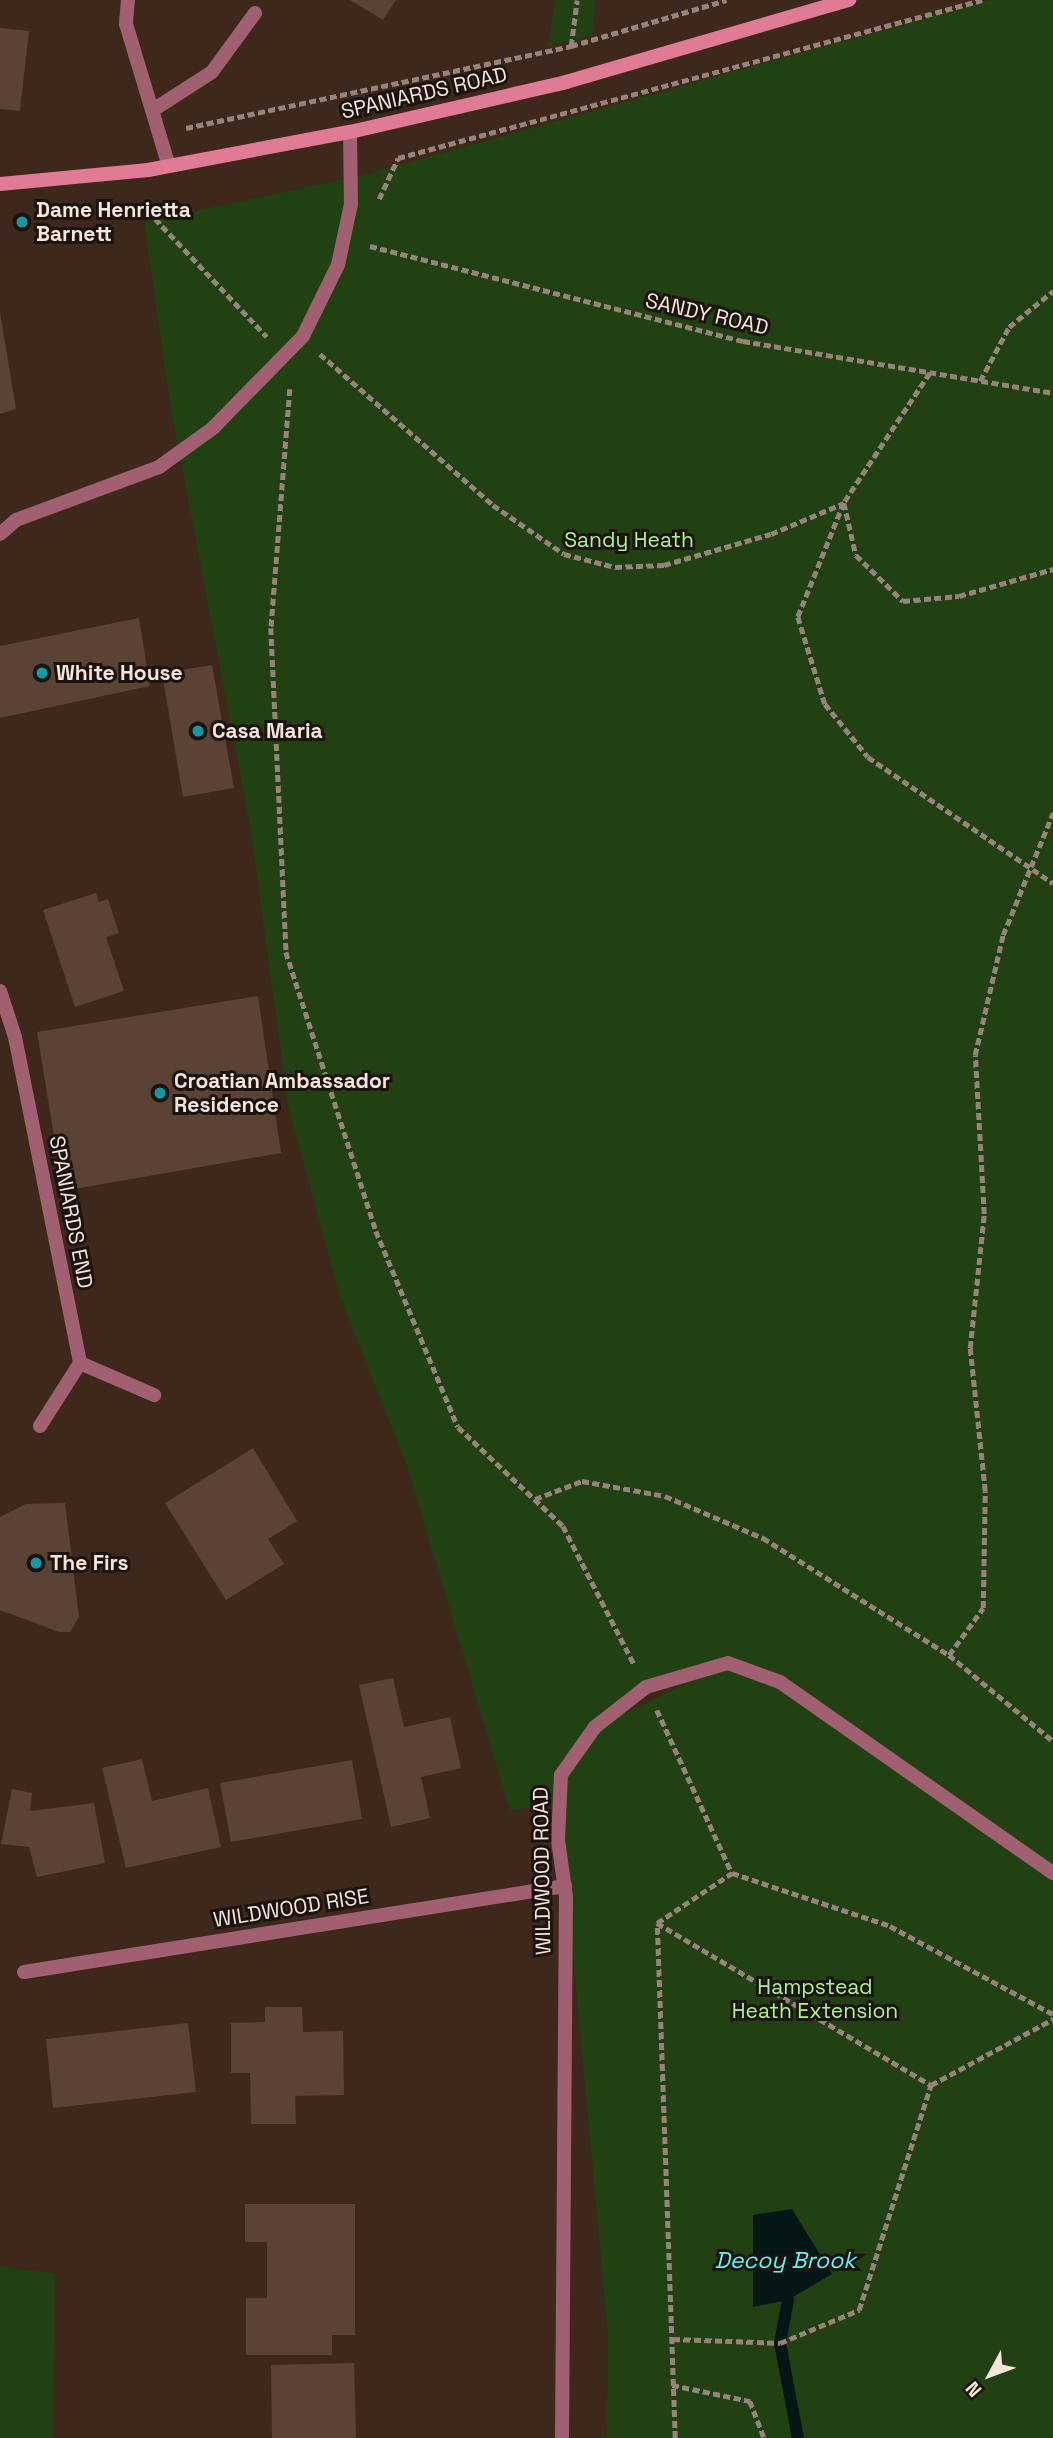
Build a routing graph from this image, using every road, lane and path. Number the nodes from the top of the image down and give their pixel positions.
1 (128, 0) edge
2 (577, 0) edge
3 (726, 0) edge
4 (849, 0) edge
5 (982, 0) edge
6 (255, 13) dead end
7 (571, 46) junction
8 (153, 110) junction
9 (160, 132) junction
10 (350, 132) junction
11 (434, 140) dead end
12 (436, 149) junction
13 (169, 166) junction
14 (0, 184) edge
15 (148, 211) dead end
16 (373, 211) dead end
17 (358, 243) dead end
18 (1053, 291) edge
19 (317, 352) dead end
20 (286, 354) junction
21 (930, 373) junction
22 (291, 377) dead end
23 (980, 381) junction
24 (1053, 393) edge
25 (844, 503) junction
26 (0, 534) edge
27 (1053, 569) edge
28 (1053, 813) edge
29 (1026, 867) junction
30 (1053, 883) edge
31 (0, 991) edge
32 (80, 1363) junction
33 (154, 1395) dead end
34 (40, 1426) dead end
35 (535, 1499) junction
36 (949, 1655) junction
37 (646, 1687) junction
38 (1053, 1741) edge
39 (732, 1873) junction
40 (1053, 1873) edge
41 (565, 1886) junction
42 (657, 1923) junction
43 (24, 1972) dead end
44 (1053, 2016) edge
45 (931, 2085) junction
46 (673, 2339) junction
47 (672, 2385) junction
48 (562, 2438) edge
49 (675, 2438) edge
50 (764, 2438) edge

1 - 8 street
2 - 7 path
3 - 7 path
4 - 10 main road, SPANIARDS ROAD
5 - 12 path
6 - 8 street
7 - 9 path
8 - 9 street
9 - 13 street
10 - 13 main road, SPANIARDS ROAD
10 - 20 street
11 - 12 path
12 - 16 path
13 - 14 main road, SPANIARDS ROAD
15 - 20 path
17 - 21 path, SANDY ROAD
18 - 23 path
19 - 25 path
20 - 26 street
21 - 23 path, SANDY ROAD
21 - 25 path
22 - 35 path
23 - 24 path, SANDY ROAD
25 - 27 path
25 - 29 path
28 - 29 path
29 - 30 path
29 - 36 path
31 - 32 street, SPANIARDS END
32 - 33 street
32 - 34 street
35 - 36 path
35 - 37 path
36 - 38 path
37 - 39 path
37 - 40 street, WILDWOOD ROAD
37 - 41 street, WILDWOOD ROAD
39 - 42 path
39 - 44 path
41 - 43 street, WILDWOOD RISE
41 - 48 street, WILDWOOD ROAD
42 - 45 path
42 - 46 path
44 - 45 path
45 - 46 path
46 - 47 path
47 - 49 path
47 - 50 path

